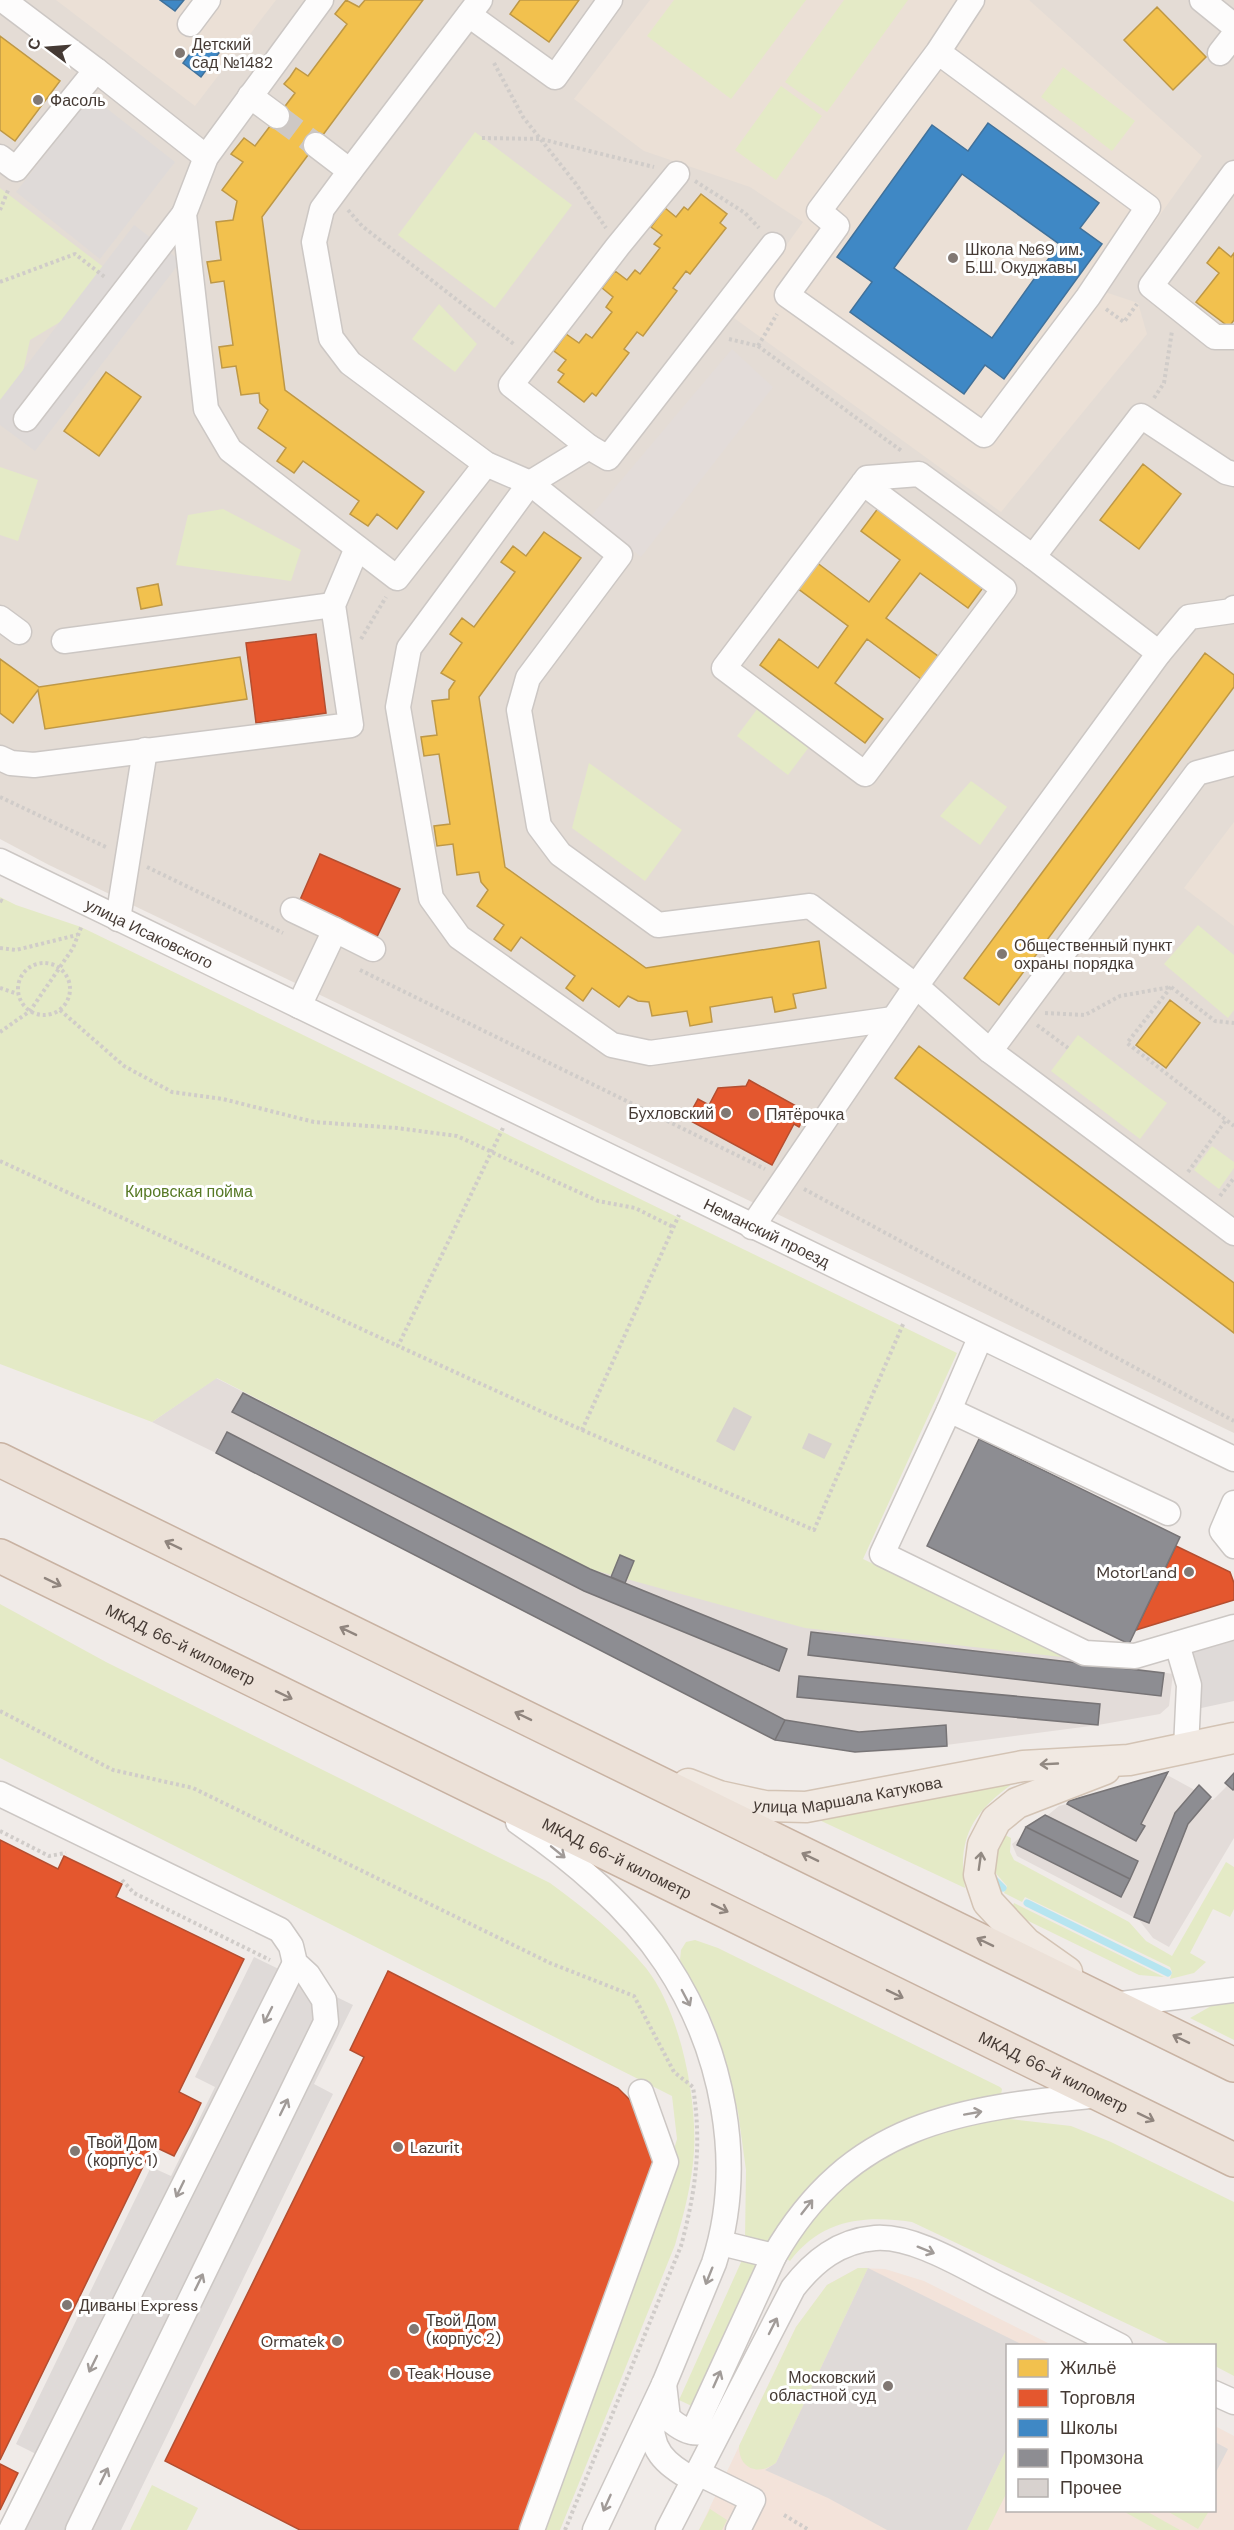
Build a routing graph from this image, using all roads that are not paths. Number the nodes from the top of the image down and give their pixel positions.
1 (3, 0) edge
2 (208, 0) edge
3 (321, 0) edge
4 (610, 0) edge
5 (972, 0) edge
6 (1202, 0) edge
7 (474, 7) edge
8 (190, 24) dead end
9 (1234, 26) edge
10 (938, 52) junction
11 (96, 70) junction
12 (250, 96) junction
13 (277, 116) tunnel mouth
14 (316, 145) tunnel mouth
15 (0, 157) edge
16 (206, 157) junction
17 (350, 171) junction
18 (1234, 173) edge
19 (677, 174) road end
20 (184, 214) junction
21 (773, 245) road end
22 (1234, 338) edge
23 (26, 419) dead end
24 (589, 447) junction
25 (486, 464) junction
26 (1234, 474) edge
27 (530, 483) junction
28 (863, 483) junction
29 (357, 548) junction
30 (1034, 557) junction
31 (333, 605) junction
32 (1234, 608) edge
33 (64, 641) dead end
34 (1159, 653) junction
35 (146, 750) junction
36 (0, 758) edge
37 (1234, 763) edge
38 (0, 861) edge
39 (292, 910) dead end
40 (118, 919) junction
41 (335, 930) junction
42 (373, 949) dead end
43 (916, 986) junction
44 (299, 1006) junction
45 (893, 1019) junction
46 (990, 1051) junction
47 (752, 1227) junction
48 (1234, 1233) edge
49 (980, 1338) junction
50 (949, 1410) junction
51 (0, 1460) edge
52 (1234, 1460) edge
53 (1234, 1503) edge
54 (1168, 1514) dead end
55 (1234, 1546) edge
56 (0, 1556) edge
57 (1234, 1627) edge
58 (1177, 1644) junction
59 (1234, 1737) edge
60 (576, 1742) junction
61 (1186, 1748) junction
62 (1129, 1760) junction
63 (460, 1781) junction
64 (0, 1794) edge
65 (287, 1964) junction
66 (1234, 1990) edge
67 (1113, 2005) junction
68 (1234, 2065) edge
69 (641, 2092) dead end
70 (1101, 2095) junction
71 (1234, 2160) edge
72 (721, 2243) junction
73 (774, 2256) junction
74 (1116, 2344) edge
75 (1216, 2393) edge
76 (660, 2395) junction
77 (1234, 2402) edge
78 (728, 2415) junction
79 (693, 2432) junction
80 (696, 2476) junction
81 (11, 2530) edge
82 (78, 2530) edge
83 (532, 2530) edge
84 (595, 2530) edge
85 (668, 2530) edge
86 (738, 2530) edge

1 - 11 street
2 - 8 street
3 - 12 street
4 - 7 street
5 - 10 street
6 - 9 street
7 - 17 street
10 - 10 street
11 - 15 street
11 - 16 street
12 - 13 street
12 - 16 street
14 - 17 street
16 - 20 street
17 - 25 street
18 - 22 street
19 - 24 street
20 - 23 street
20 - 29 street
21 - 24 street
24 - 27 street
25 - 27 street
25 - 29 street
26 - 30 street
27 - 43 street
27 - 45 street
28 - 28 street
28 - 30 street
29 - 31 street
30 - 34 street
31 - 33 street
31 - 35 street
32 - 34 street
34 - 43 street
35 - 36 street
35 - 40 street
37 - 46 street
38 - 40 street, улица Исаковского
39 - 41 street
40 - 44 street, улица Исаковского
41 - 42 street
41 - 44 street
43 - 45 street
43 - 46 street
44 - 47 street, Неманский проезд
45 - 47 street
46 - 48 street
47 - 49 street, Неманский проезд
49 - 50 street
49 - 52 street, Неманский проезд
50 - 54 street
50 - 58 street
60 -> 51 highway
53 - 55 street
56 -> 63 highway, МКАД, 66-й километр
57 - 58 street
58 - 61 street
59 - 61 main road, улица Маршала Катукова
62 -> 60 main road, улица Маршала Катукова
67 -> 60 highway
61 - 62 main road, улица Маршала Катукова
67 -> 62 main road, улица Маршала Катукова
63 -> 70 highway, МКАД, 66-й километр
63 -> 72 street
64 - 65 street
65 -> 81 street
82 -> 65 street
66 - 67 street
68 -> 67 highway
69 - 83 street
70 -> 71 highway, МКАД, 66-й километр
73 -> 70 street
72 - 73 street
72 -> 76 street
79 -> 73 street
78 -> 74 street
75 - 77 street
76 - 79 street
76 - 80 street
76 -> 84 street
78 - 79 street
78 - 80 street
80 - 85 street
80 - 86 street

